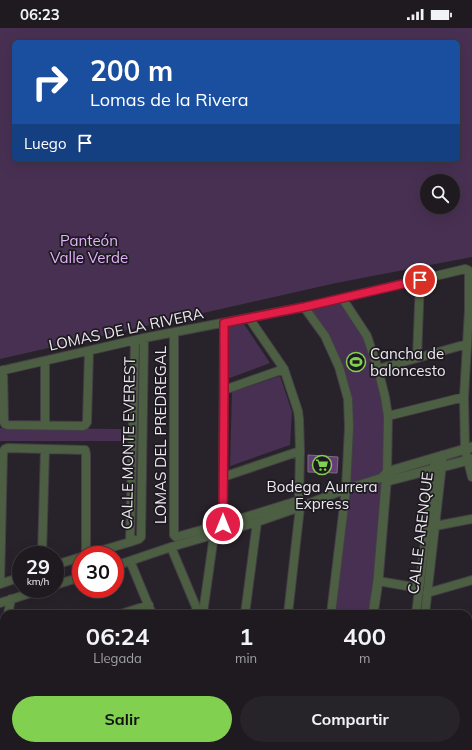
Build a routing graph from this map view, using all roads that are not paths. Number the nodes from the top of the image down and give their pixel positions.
1 (420, 280) junction
2 (342, 298) junction
3 (304, 307) junction
4 (470, 309) edge
5 (249, 318) junction
6 (224, 323) junction
7 (174, 333) junction
8 (144, 338) junction
9 (135, 340) junction
10 (467, 344) junction
11 (89, 352) junction
12 (417, 358) junction
13 (45, 361) junction
14 (284, 369) junction
15 (378, 369) junction
16 (1, 370) edge
17 (224, 390) junction
18 (464, 397) junction
19 (388, 416) junction
20 (45, 425) junction
21 (468, 448) edge
22 (45, 449) junction
23 (300, 451) junction
24 (439, 457) junction
25 (470, 459) edge
26 (438, 468) junction
27 (223, 477) junction
28 (385, 477) junction
29 (472, 477) edge
30 (346, 489) junction
31 (300, 503) junction
32 (472, 519) edge
33 (257, 522) junction
34 (223, 524) junction
35 (435, 526) junction
36 (214, 535) junction
37 (130, 542) junction
38 (42, 546) edge
39 (86, 546) edge
40 (116, 546) edge
41 (171, 547) junction
42 (130, 561) junction
43 (124, 563) edge
44 (12, 580) edge
45 (472, 580) edge
46 (378, 581) junction
47 (0, 584) edge
48 (419, 588) junction
49 (427, 593) junction
50 (14, 598) edge
51 (11, 599) junction
52 (0, 603) edge
53 (149, 605) junction
54 (9, 610) edge
55 (133, 610) edge
56 (151, 610) edge
57 (201, 610) edge
58 (204, 610) edge
59 (246, 610) edge
60 (288, 610) edge
61 (331, 610) edge
62 (374, 610) edge
63 (416, 610) edge
64 (425, 610) edge

1 - 2 street, LOMAS DE LA RIVERA
1 - 4 street, LOMAS DE LA RIVERA
1 - 12 street
2 - 3 street, LOMAS DE LA RIVERA
2 - 15 street
3 - 5 street, LOMAS DE LA RIVERA
3 - 30 street
4 - 10 street
5 - 6 street, LOMAS DE LA RIVERA
5 - 14 street
6 - 7 street, LOMAS DE LA RIVERA
6 - 17 street
7 - 8 street, LOMAS DE LA RIVERA
7 - 34 street, LOMAS DEL PREDREGAL
8 - 9 street, LOMAS DE LA RIVERA
8 - 37 street, CALLE MONTE EVEREST
9 - 11 street, LOMAS DE LA RIVERA
9 - 37 street, CALLE MONTE EVEREST
10 - 12 street
10 - 18 street
11 - 13 street, LOMAS DE LA RIVERA
11 - 20 street
12 - 15 street
13 - 16 street, LOMAS DE LA RIVERA
13 - 20 street
14 - 17 street
14 - 23 street
15 - 19 street
16 - 20 street
17 - 27 street
18 - 19 street
18 - 21 street
19 - 28 street
21 - 24 street
21 - 25 street
22 - 38 street
22 - 39 street
22 - 47 street
23 - 27 street
23 - 31 street
24 - 26 street, CALLE ARENQUE
24 - 28 street
25 - 26 street
25 - 29 street
26 - 28 street
26 - 35 street, CALLE ARENQUE
26 - 48 street, CALLE ARENQUE
27 - 34 street
28 - 30 street
28 - 46 street
30 - 31 street
30 - 61 street
31 - 33 street
31 - 34 street
31 - 60 street
32 - 35 street
33 - 36 street
33 - 59 street
35 - 49 street, CALLE ARENQUE
36 - 41 street
36 - 58 street
37 - 40 street, CALLE MONTE EVEREST
41 - 42 street
41 - 57 street
42 - 43 street
42 - 53 street
44 - 47 street
45 - 49 street
46 - 48 street
46 - 62 street
48 - 63 street, CALLE ARENQUE
49 - 64 street, CALLE ARENQUE
50 - 51 street
51 - 52 street
51 - 54 street
53 - 55 street
53 - 56 street

